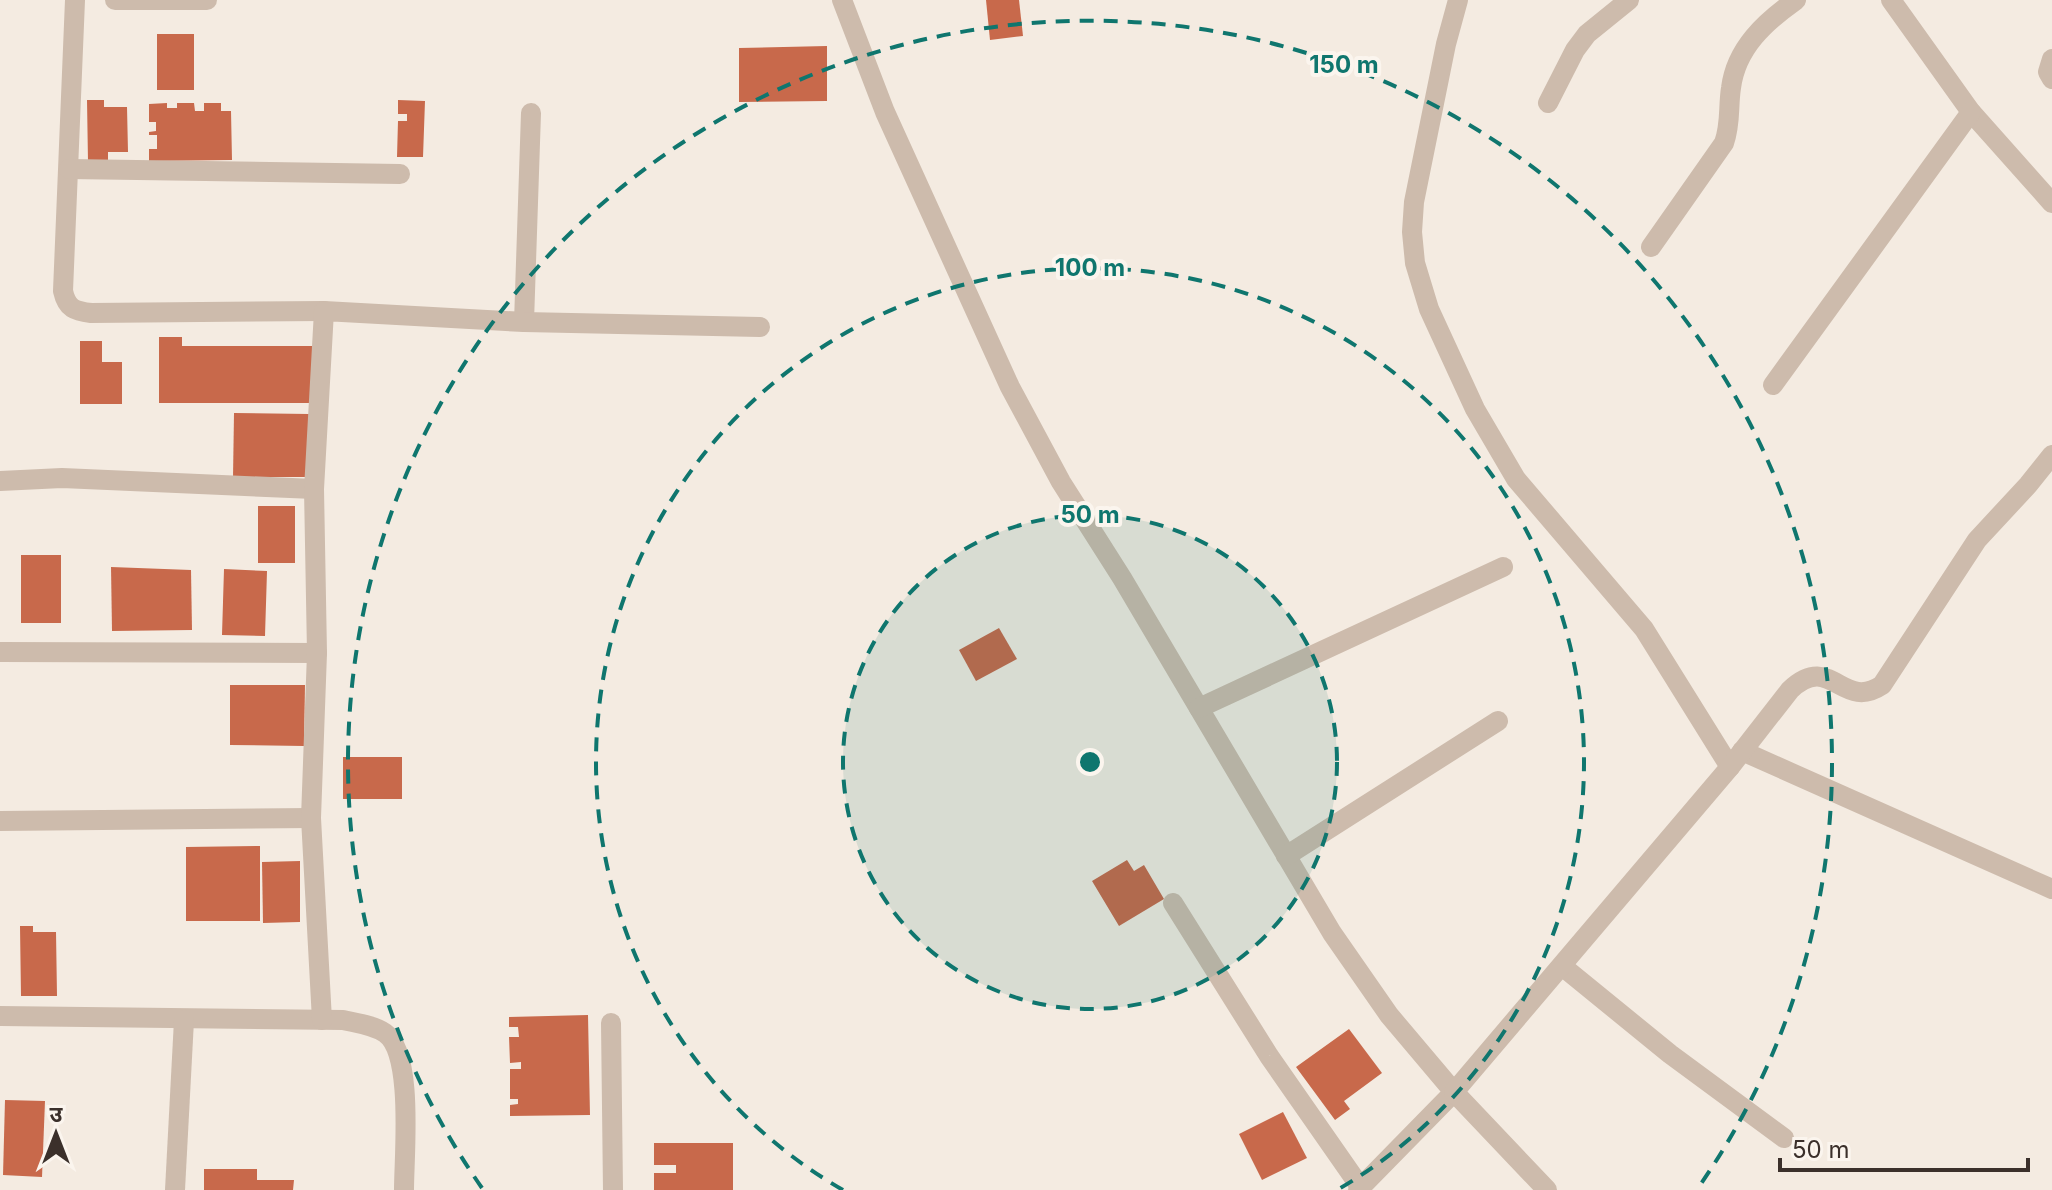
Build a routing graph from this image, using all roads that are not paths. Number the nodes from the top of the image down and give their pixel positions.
1 (75, 0) edge
2 (115, 0) edge
3 (207, 0) edge
4 (842, 0) edge
5 (1458, 0) edge
6 (1629, 0) edge
7 (1796, 0) edge
8 (1891, 0) edge
9 (2052, 59) edge
10 (2052, 79) edge
11 (1548, 103) dead end
12 (1971, 112) junction
13 (531, 113) dead end
14 (69, 169) junction
15 (400, 174) dead end
16 (2052, 203) edge
17 (1651, 247) dead end
18 (324, 311) junction
19 (524, 322) junction
20 (760, 327) dead end
21 (1773, 385) dead end
22 (2052, 455) edge
23 (0, 481) edge
24 (314, 489) junction
25 (1503, 567) dead end
26 (0, 652) edge
27 (317, 653) junction
28 (1199, 708) junction
29 (1498, 721) dead end
30 (1736, 759) junction
31 (311, 818) junction
32 (0, 821) edge
33 (1286, 856) junction
34 (2052, 889) edge
35 (1173, 903) dead end
36 (1562, 966) junction
37 (0, 1016) edge
38 (184, 1020) junction
39 (322, 1020) junction
40 (611, 1023) dead end
41 (1454, 1092) junction
42 (1784, 1138) dead end
43 (1359, 1189) edge
44 (175, 1190) edge
45 (404, 1190) edge
46 (613, 1190) edge
47 (1547, 1190) edge

1 - 14 street
2 - 3 street
4 - 28 street
5 - 30 street
6 - 11 street
7 - 17 street
8 - 12 street
9 - 10 street
12 - 16 street
12 - 21 street
13 - 19 street
14 - 15 street
14 - 18 street
18 - 19 street
18 - 24 street
19 - 20 street
22 - 30 street
23 - 24 street
24 - 27 street
25 - 28 street
26 - 27 street
27 - 31 street
28 - 33 street
29 - 33 street
30 - 34 street
30 - 36 street
31 - 32 street
31 - 39 street
33 - 41 street
35 - 43 street
36 - 41 street
36 - 42 street
37 - 38 street
38 - 39 street
38 - 44 street
39 - 45 street
40 - 46 street
41 - 43 street
41 - 47 street

